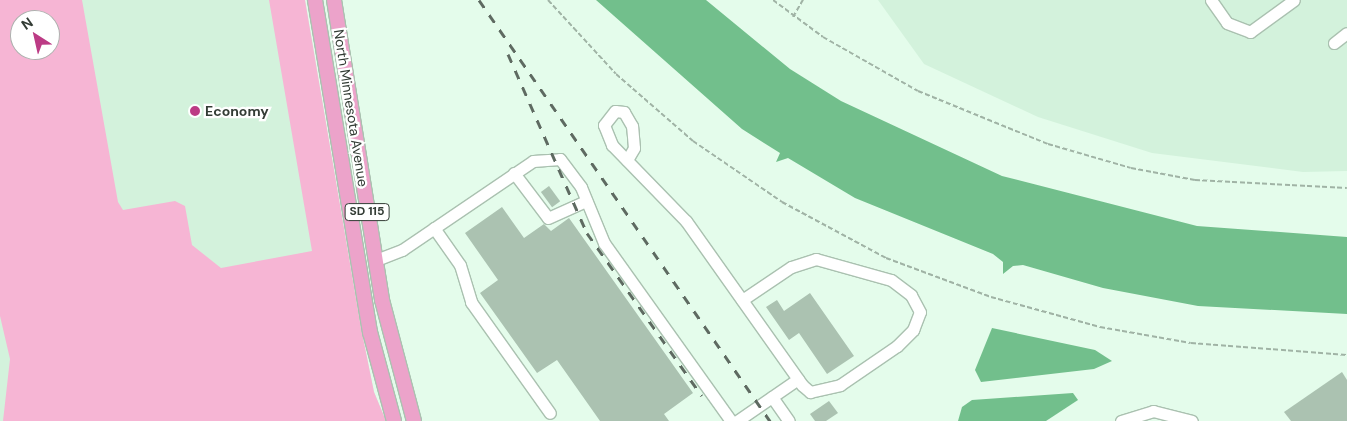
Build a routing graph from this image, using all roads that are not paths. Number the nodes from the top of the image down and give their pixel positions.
1 (315, 0) edge
2 (334, 0) edge
3 (1210, 0) edge
4 (1294, 0) edge
5 (1347, 33) edge
6 (1334, 43) dead end
7 (627, 160) dead end
8 (514, 174) junction
9 (586, 201) junction
10 (434, 228) junction
11 (376, 260) junction
12 (742, 300) junction
13 (798, 379) junction
14 (772, 397) junction
15 (550, 413) dead end
16 (394, 421) edge
17 (414, 421) edge
18 (737, 421) edge
19 (789, 421) edge
20 (1121, 421) edge
21 (1192, 421) edge

1 - 16 main road, North Minnesota Avenue / SD 115
2 - 11 main road, North Minnesota Avenue / SD 115
3 - 4 lane
5 - 6 lane
7 - 12 lane
8 - 9 lane
8 - 9 lane
8 - 10 lane
9 - 18 lane
10 - 11 lane
10 - 15 lane
11 - 17 main road, North Minnesota Avenue / SD 115
12 - 13 lane
12 - 13 lane
13 - 14 lane
14 - 18 lane
14 - 19 lane
20 - 21 lane

